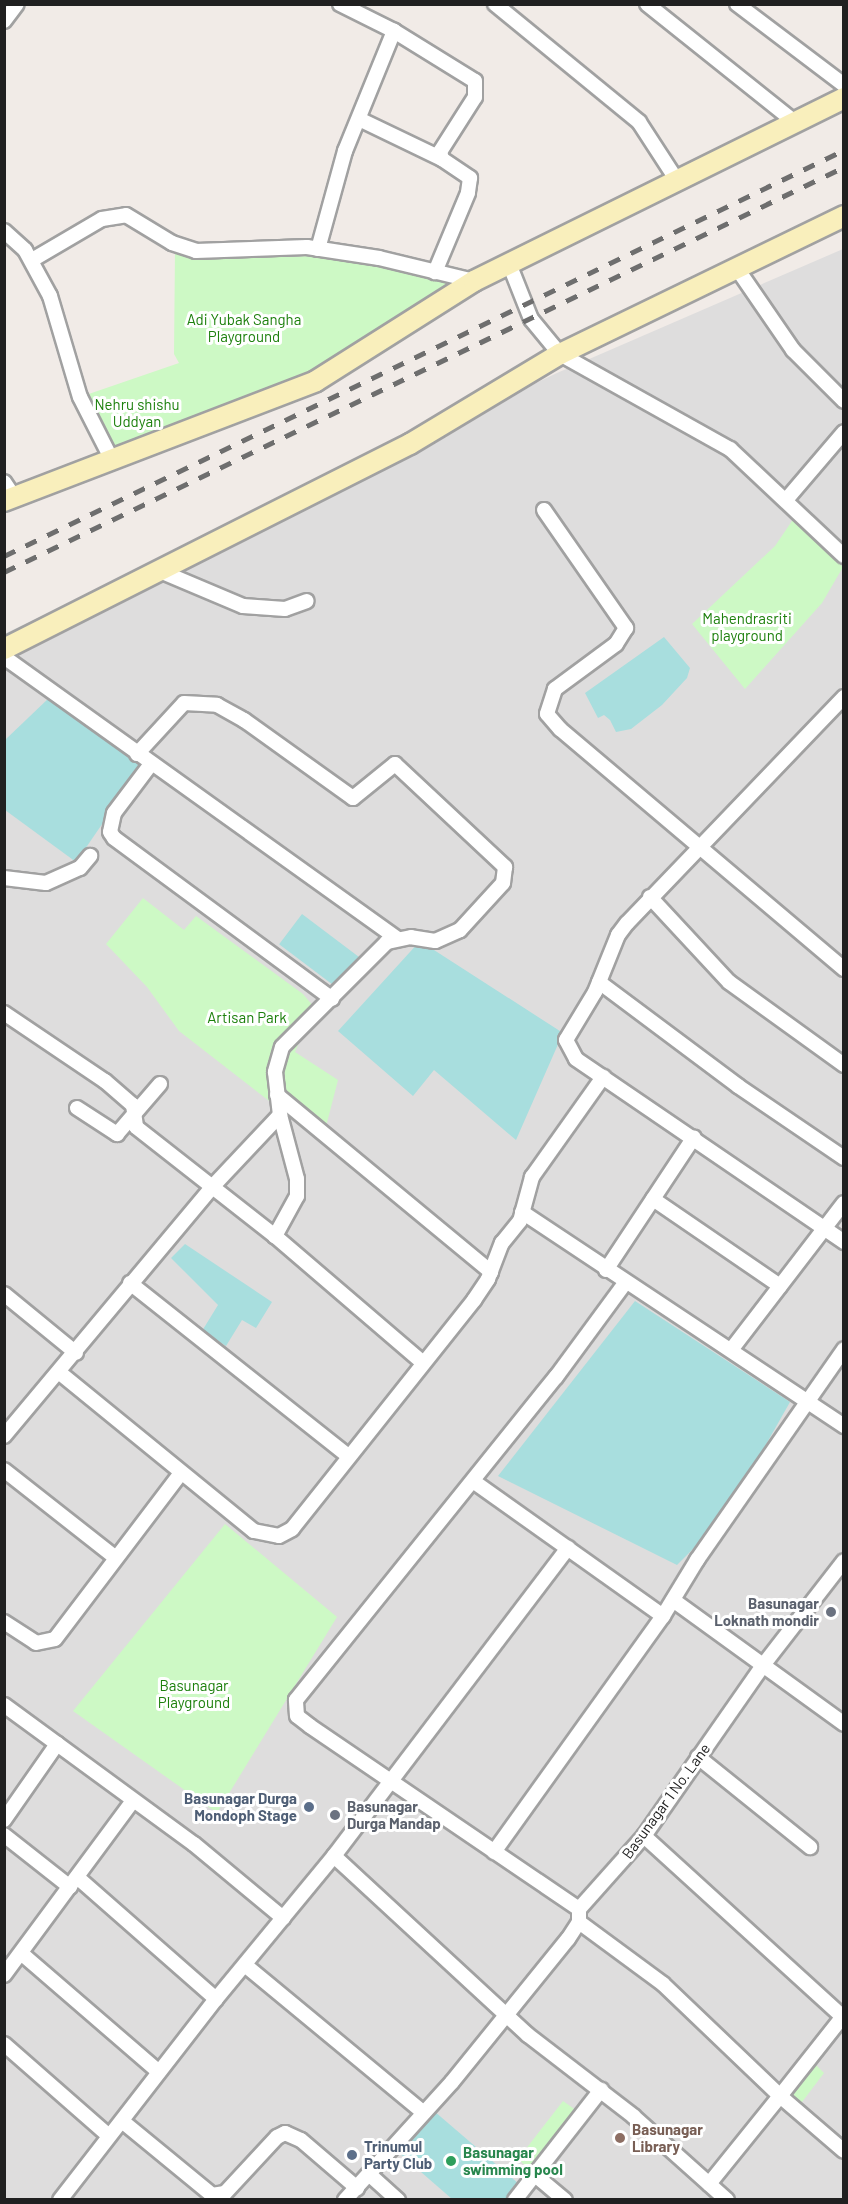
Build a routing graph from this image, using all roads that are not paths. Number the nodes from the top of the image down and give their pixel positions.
1 (17, 4) edge
2 (339, 4) edge
3 (495, 4) edge
4 (647, 4) edge
5 (737, 4) edge
6 (4, 21) edge
7 (394, 31) junction
8 (843, 85) edge
9 (843, 98) edge
10 (359, 119) junction
11 (795, 122) junction
12 (442, 159) junction
13 (676, 179) junction
14 (843, 216) edge
15 (4, 231) edge
16 (318, 249) junction
17 (32, 260) junction
18 (510, 266) junction
19 (736, 267) junction
20 (435, 272) junction
21 (474, 282) junction
22 (560, 354) junction
23 (843, 401) edge
24 (843, 432) edge
25 (111, 459) junction
26 (8, 493) edge
27 (786, 501) junction
28 (544, 510) dead end
29 (842, 550) edge
30 (160, 571) junction
31 (307, 601) dead end
32 (4, 649) edge
33 (4, 657) edge
34 (843, 697) edge
35 (137, 754) junction
36 (151, 764) junction
37 (699, 848) junction
38 (90, 856) dead end
39 (4, 878) edge
40 (650, 897) junction
41 (397, 939) junction
42 (843, 969) edge
43 (599, 982) junction
44 (332, 999) junction
45 (4, 1013) edge
46 (843, 1065) edge
47 (603, 1077) junction
48 (160, 1084) dead end
49 (277, 1095) junction
50 (76, 1108) dead end
51 (134, 1114) junction
52 (280, 1115) junction
53 (694, 1137) junction
54 (843, 1158) edge
55 (213, 1186) junction
56 (653, 1199) junction
57 (843, 1203) edge
58 (522, 1212) junction
59 (825, 1228) junction
60 (275, 1236) junction
61 (843, 1242) edge
62 (606, 1270) junction
63 (491, 1272) junction
64 (130, 1283) junction
65 (625, 1283) junction
66 (780, 1286) junction
67 (4, 1294) edge
68 (731, 1350) junction
69 (843, 1350) edge
70 (76, 1353) junction
71 (423, 1363) junction
72 (60, 1373) junction
73 (806, 1400) junction
74 (843, 1426) edge
75 (4, 1436) edge
76 (348, 1456) junction
77 (4, 1470) edge
78 (181, 1473) junction
79 (472, 1481) junction
80 (568, 1548) junction
81 (116, 1558) junction
82 (843, 1561) edge
83 (673, 1599) junction
84 (663, 1617) junction
85 (4, 1622) edge
86 (764, 1664) junction
87 (4, 1705) edge
88 (843, 1724) edge
89 (57, 1744) junction
90 (698, 1757) junction
91 (390, 1779) junction
92 (132, 1802) junction
93 (4, 1820) edge
94 (4, 1835) edge
95 (644, 1836) junction
96 (810, 1848) dead end
97 (494, 1852) junction
98 (334, 1856) junction
99 (73, 1882) junction
100 (579, 1915) junction
101 (284, 1918) junction
102 (21, 1953) junction
103 (245, 1965) junction
104 (4, 1975) edge
105 (216, 1999) junction
106 (506, 2014) junction
107 (843, 2016) edge
108 (4, 2044) edge
109 (159, 2072) junction
110 (602, 2090) junction
111 (780, 2096) junction
112 (424, 2113) junction
113 (122, 2121) junction
114 (108, 2135) junction
115 (843, 2151) edge
116 (370, 2175) junction
117 (535, 2175) junction
118 (709, 2184) junction
119 (357, 2188) junction
120 (60, 2199) edge
121 (345, 2199) edge
122 (398, 2199) edge
123 (514, 2199) edge
124 (565, 2199) edge
125 (727, 2199) edge

1 - 6 street
2 - 7 street
3 - 13 street
4 - 11 street
5 - 8 street
7 - 10 street
7 - 12 street
9 - 11 street
10 - 12 street
10 - 16 street
11 - 13 street
12 - 20 street
13 - 18 street
14 - 19 street
15 - 17 street
16 - 17 street
16 - 20 street
17 - 25 street
18 - 21 street
18 - 22 street
19 - 22 street
19 - 23 street
20 - 21 street
21 - 25 street
22 - 27 street
22 - 30 street
24 - 27 street
25 - 26 street
27 - 29 street
28 - 37 street
30 - 31 street
30 - 32 street
33 - 35 street
34 - 37 street
35 - 36 street
35 - 41 street
36 - 41 street
36 - 44 street
37 - 40 street
37 - 42 street
38 - 39 street
40 - 43 street
40 - 46 street
41 - 44 street
43 - 47 street
43 - 54 street
44 - 49 street
45 - 51 street
47 - 53 street
47 - 58 street
48 - 51 street
49 - 52 street
49 - 63 street
50 - 51 street
51 - 55 street
52 - 55 street
52 - 60 street
53 - 56 street
53 - 59 street
55 - 60 street
55 - 64 street
56 - 62 street
56 - 66 street
57 - 59 street
58 - 62 street
58 - 63 street
59 - 61 street
59 - 66 street
60 - 71 street
62 - 65 street
63 - 71 street
64 - 70 street
64 - 76 street
65 - 68 street
65 - 79 street
66 - 68 street
67 - 70 street
68 - 73 street
69 - 73 street
70 - 72 street
71 - 76 street
72 - 75 street
72 - 78 street
73 - 74 street
73 - 83 street
76 - 78 street
77 - 81 street
78 - 81 street
79 - 80 street
79 - 91 street
80 - 84 street
80 - 91 street
81 - 85 street
82 - 86 street, Basunagar 1 No. Lane
83 - 84 street
83 - 86 street
84 - 97 street
86 - 88 street
86 - 90 street, Basunagar 1 No. Lane
87 - 89 street
89 - 92 street
89 - 93 street
90 - 95 street, Basunagar 1 No. Lane
90 - 96 street
91 - 97 street
91 - 98 street
92 - 99 street
92 - 101 street
94 - 99 street
95 - 100 street, Basunagar 1 No. Lane
95 - 107 street
97 - 100 street
98 - 101 street
98 - 106 street
99 - 102 street
99 - 105 street
100 - 106 street, Basunagar 1 No. Lane
100 - 111 street
101 - 103 street
102 - 104 street
102 - 109 street
103 - 105 street
103 - 112 street
105 - 109 street
106 - 110 street
106 - 112 street, Basunagar 1 No. Lane
107 - 111 street
108 - 114 street
109 - 113 street
110 - 117 street
110 - 118 street
111 - 115 street
111 - 118 street
112 - 116 street, Basunagar 1 No. Lane
113 - 114 street
113 - 119 street
114 - 120 street
116 - 119 street, Basunagar 1 No. Lane
116 - 122 street
117 - 123 street
117 - 124 street
118 - 125 street
119 - 121 street, Basunagar 1 No. Lane

